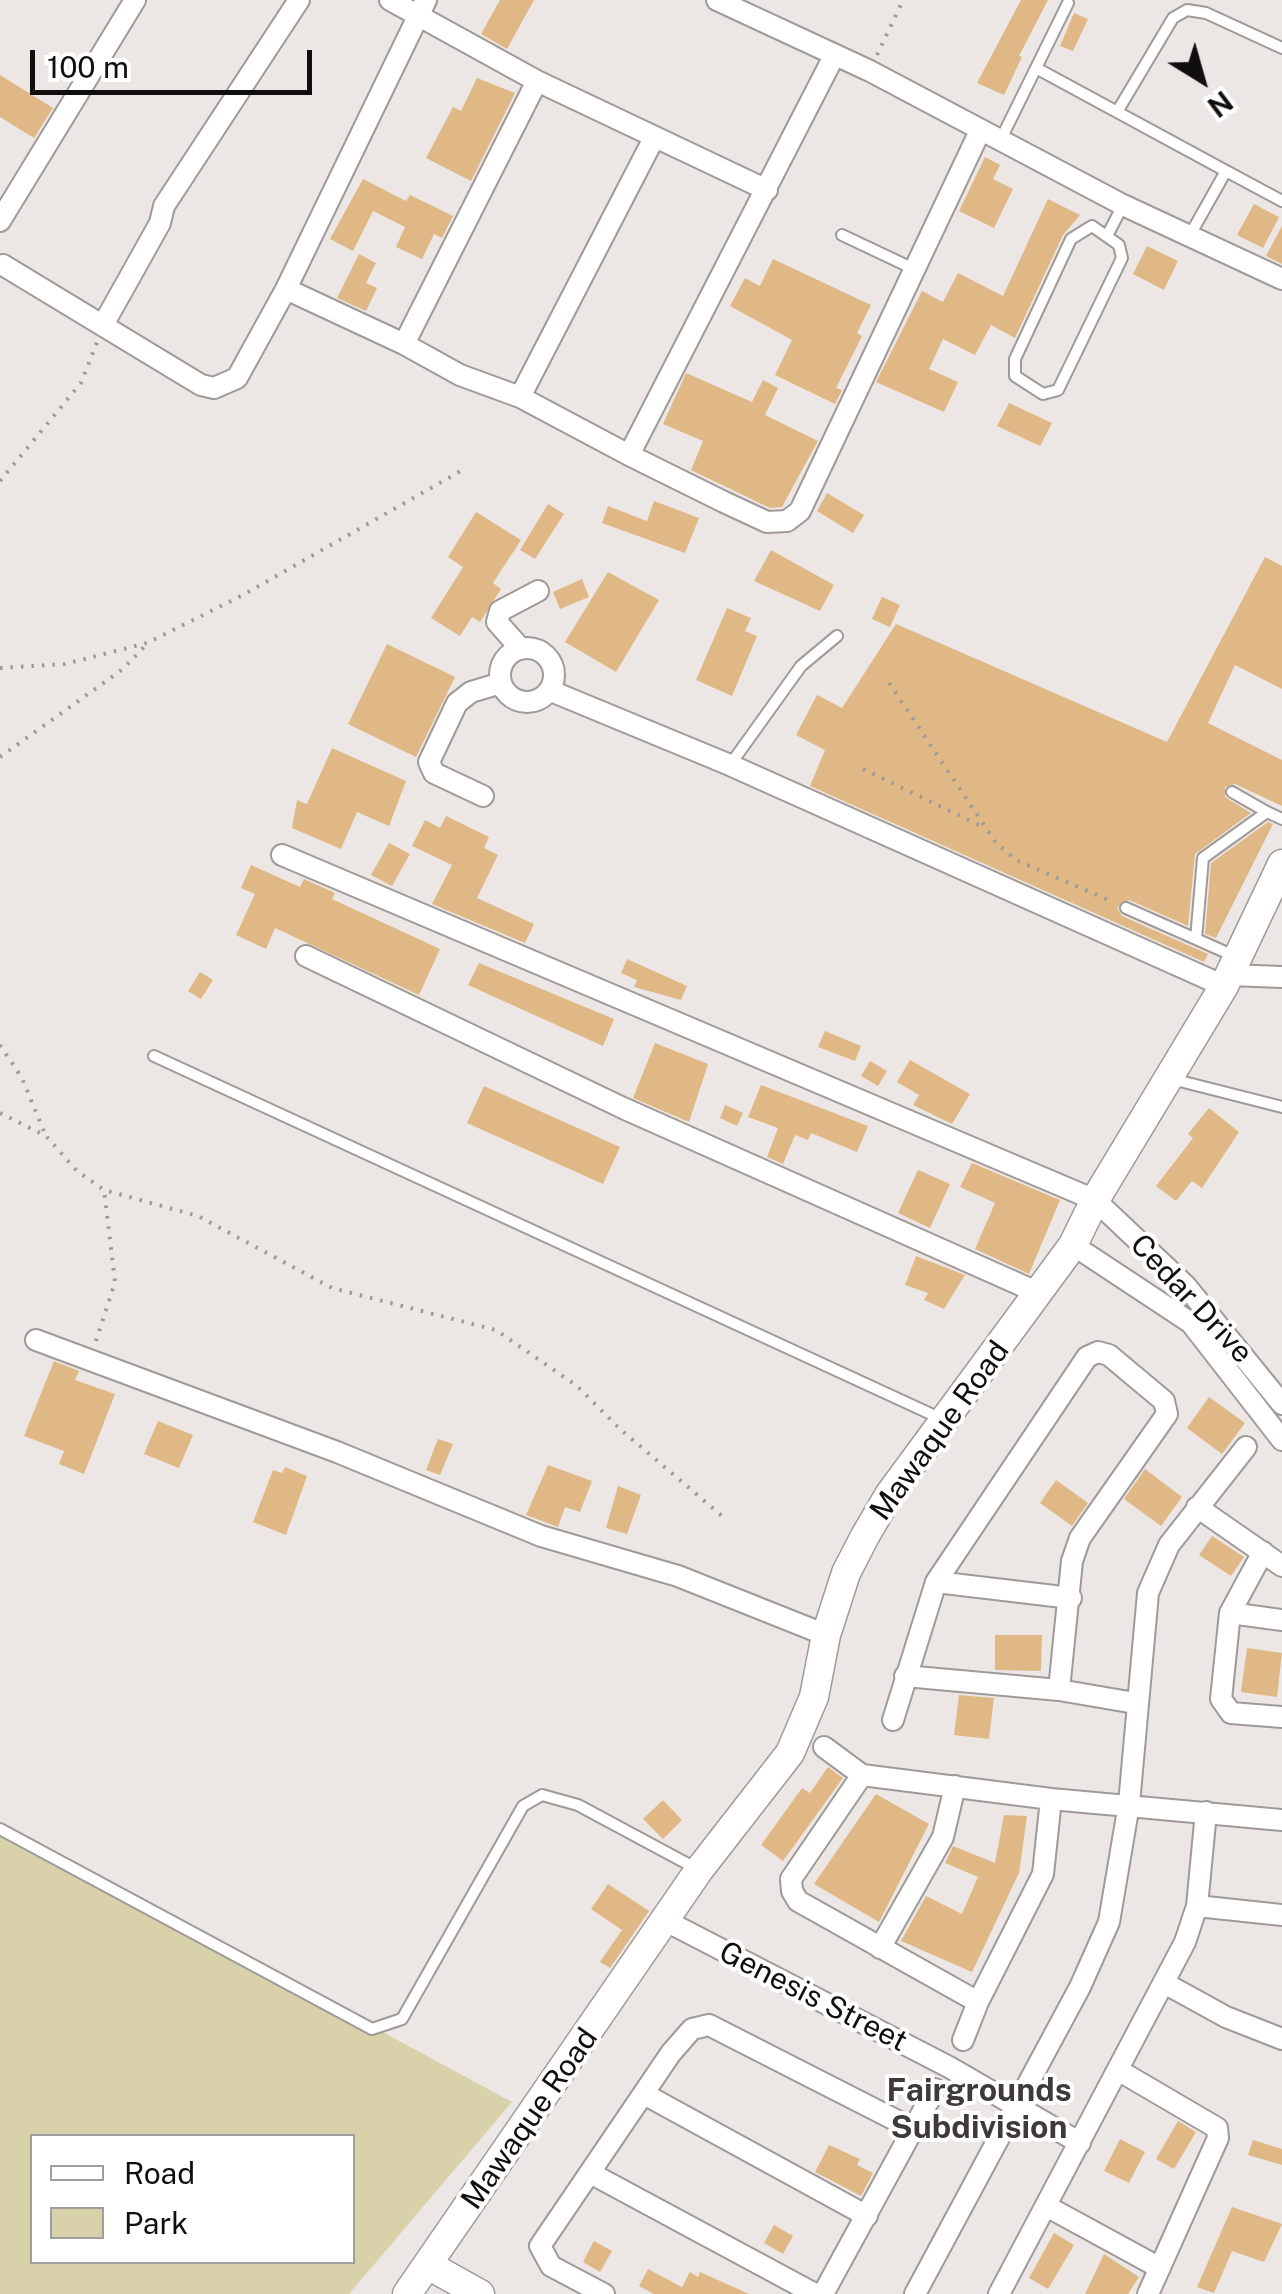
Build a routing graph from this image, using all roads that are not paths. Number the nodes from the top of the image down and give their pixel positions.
1 (136, 0) edge
2 (299, 0) edge
3 (390, 0) edge
4 (717, 0) edge
5 (1068, 3) dead end
6 (1189, 5) edge
7 (422, 6) edge
8 (1282, 48) edge
9 (833, 58) junction
10 (1036, 68) junction
11 (537, 81) junction
12 (1117, 112) junction
13 (980, 131) junction
14 (654, 138) junction
15 (1000, 142) junction
16 (1226, 171) junction
17 (767, 190) junction
18 (1282, 202) edge
19 (1123, 205) junction
20 (0, 220) edge
21 (1108, 234) junction
22 (1190, 235) junction
23 (842, 236) dead end
24 (3, 265) dead end
25 (914, 269) junction
26 (1282, 279) edge
27 (286, 289) junction
28 (103, 325) junction
29 (404, 344) junction
30 (520, 397) junction
31 (628, 455) junction
32 (538, 590) dead end
33 (837, 636) dead end
34 (521, 649) junction
35 (501, 683) junction
36 (551, 691) junction
37 (730, 766) junction
38 (1232, 792) dead end
39 (482, 796) dead end
40 (1266, 812) junction
41 (1282, 819) edge
42 (282, 855) dead end
43 (1280, 872) edge
44 (1126, 908) road end
45 (1196, 939) junction
46 (306, 956) dead end
47 (1229, 973) junction
48 (1282, 976) edge
49 (154, 1056) dead end
50 (1168, 1078) junction
51 (1282, 1107) edge
52 (1094, 1200) junction
53 (1073, 1245) junction
54 (1041, 1294) junction
55 (36, 1340) dead end
56 (1282, 1404) edge
57 (945, 1420) junction
58 (1282, 1440) edge
59 (1246, 1447) dead end
60 (1198, 1507) junction
61 (1264, 1552) junction
62 (1282, 1566) edge
63 (936, 1582) junction
64 (1071, 1598) junction
65 (1230, 1613) junction
66 (1282, 1620) edge
67 (826, 1635) junction
68 (905, 1676) junction
69 (1059, 1690) junction
70 (1135, 1702) junction
71 (1282, 1717) edge
72 (892, 1720) dead end
73 (824, 1747) dead end
74 (862, 1774) junction
75 (955, 1786) junction
76 (1051, 1799) junction
77 (1129, 1804) junction
78 (1206, 1812) junction
79 (1282, 1820) edge
80 (0, 1829) edge
81 (700, 1870) junction
82 (1196, 1906) junction
83 (1282, 1915) edge
84 (666, 1921) junction
85 (880, 1948) junction
86 (1166, 1984) junction
87 (978, 2002) junction
88 (1282, 2039) edge
89 (963, 2040) dead end
90 (1118, 2070) junction
91 (936, 2090) dead end
92 (644, 2094) junction
93 (1016, 2105) junction
94 (915, 2130) junction
95 (1080, 2143) junction
96 (592, 2174) junction
97 (1048, 2207) junction
98 (867, 2216) junction
99 (428, 2265) junction
100 (1160, 2268) junction
101 (1004, 2292) edge
102 (407, 2294) edge
103 (480, 2294) edge
104 (604, 2294) edge
105 (815, 2294) edge
106 (824, 2294) edge
107 (915, 2294) edge
108 (1148, 2294) edge

1 - 20 street
2 - 28 street
3 - 7 street
4 - 9 street
5 - 10 lane
6 - 8 lane
6 - 12 lane
7 - 11 street
7 - 27 street
9 - 13 street
9 - 17 street
10 - 12 lane
10 - 15 lane
11 - 14 street
11 - 29 street
12 - 16 lane
13 - 15 street
13 - 25 street
14 - 17 street
14 - 30 street
15 - 19 street
16 - 18 lane
16 - 22 lane
17 - 31 street
19 - 21 lane
19 - 22 street
21 - 21 lane
22 - 26 street
23 - 25 lane
24 - 28 street
25 - 31 street
27 - 28 street
27 - 29 street
29 - 30 street
30 - 31 street
32 - 34 street
33 - 37 lane
34 - 35 street
34 - 36 street
35 - 36 street
35 - 39 street
36 - 37 street
37 - 47 street
38 - 40 lane
40 - 41 lane
40 - 45 lane
42 - 52 street
43 - 47 main road, Mawaque Road
44 - 45 lane
45 - 47 lane
46 - 54 street
47 - 48 street
47 - 50 main road, Mawaque Road
49 - 57 lane
50 - 51 lane
50 - 52 main road, Mawaque Road
52 - 53 main road, Mawaque Road
52 - 56 street, Cedar Drive
53 - 54 main road, Mawaque Road
53 - 58 street, Cedar Drive
54 - 57 main road, Mawaque Road
55 - 67 street
57 - 67 main road, Mawaque Road
59 - 60 street
60 - 61 street
60 - 70 street
61 - 62 street
61 - 65 street
63 - 64 street
63 - 64 street
63 - 68 street
64 - 69 street
65 - 66 street
65 - 71 street
67 - 81 main road, Mawaque Road
68 - 69 street
68 - 72 street
69 - 70 street
70 - 77 street
73 - 74 street
74 - 75 street
74 - 85 street
75 - 76 street
75 - 85 street
76 - 77 street
76 - 87 street
77 - 78 street
77 - 93 street
78 - 79 street
78 - 82 street
80 - 81 lane
81 - 84 main road, Mawaque Road
82 - 83 street
82 - 86 street
84 - 93 street, Genesis Street
84 - 99 main road, Mawaque Road
85 - 87 street
86 - 88 street
86 - 90 street
87 - 89 street
90 - 95 street
90 - 100 street
91 - 94 street
92 - 94 street
92 - 96 street
92 - 98 street
93 - 95 street, Genesis Street
93 - 107 street
94 - 98 street
95 - 97 street
96 - 104 street
96 - 105 street
97 - 100 street
97 - 101 street
98 - 106 street
99 - 102 main road, Mawaque Road
99 - 103 main road
100 - 108 street

